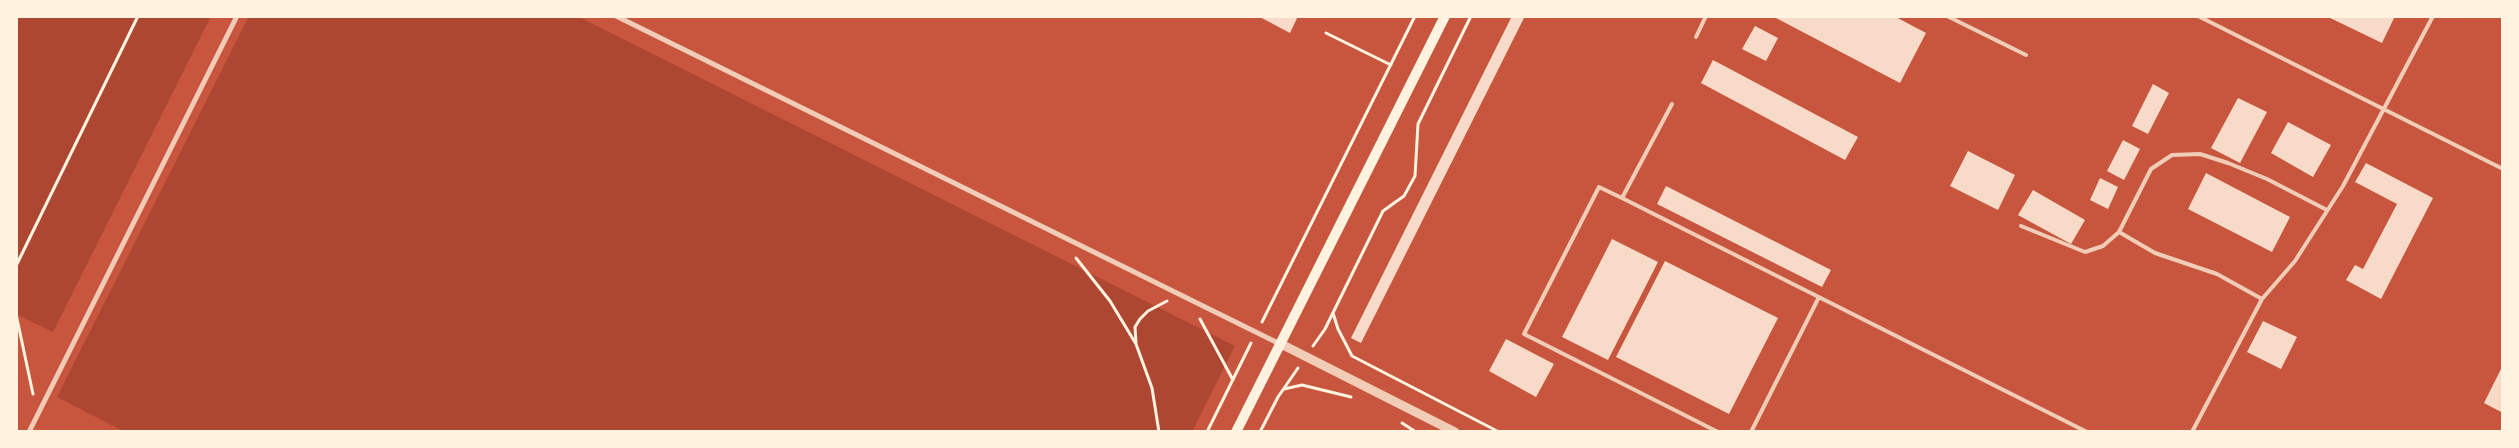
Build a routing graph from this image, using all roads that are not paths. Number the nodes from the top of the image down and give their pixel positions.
1 (237, 16) edge
2 (616, 16) edge
3 (1445, 16) edge
4 (1706, 16) edge
5 (1947, 16) edge
6 (2198, 16) edge
7 (2433, 16) edge
8 (1696, 37) dead end
9 (2026, 55) dead end
10 (1672, 104) dead end
11 (2385, 110) junction
12 (2503, 169) edge
13 (1622, 198) junction
14 (2327, 210) junction
15 (2020, 226) dead end
16 (2119, 232) junction
17 (1818, 297) junction
18 (2262, 299) junction
19 (1281, 344) junction
20 (29, 432) edge
21 (1236, 432) edge
22 (1455, 432) edge
23 (1718, 432) edge
24 (1751, 432) edge
25 (2087, 432) edge
26 (2192, 432) edge

1 - 20 street
2 - 19 street
3 - 19 main road
4 - 8 lane
5 - 9 lane
6 - 11 lane
7 - 11 lane
10 - 13 lane
11 - 12 lane
11 - 14 lane
13 - 17 lane
13 - 23 lane
14 - 16 lane
14 - 18 lane
15 - 16 lane
16 - 18 lane
17 - 24 lane
17 - 25 lane
18 - 26 lane
19 - 21 main road
19 - 22 street

